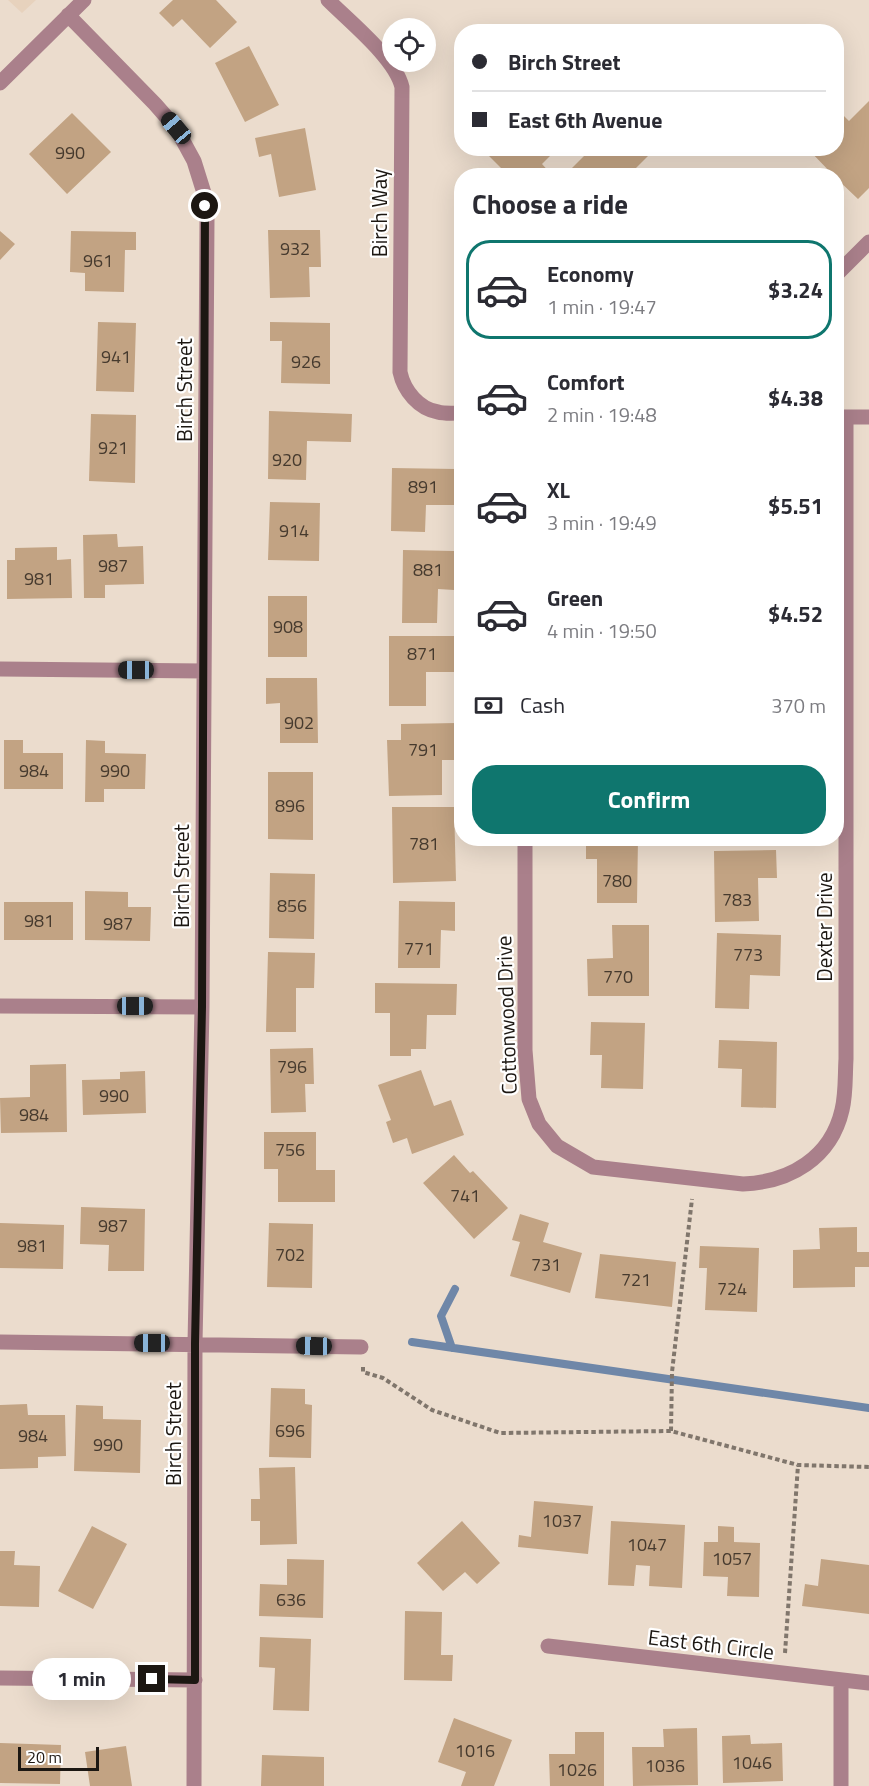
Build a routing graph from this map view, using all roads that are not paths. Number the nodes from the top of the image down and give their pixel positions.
1 (84, 0) edge
2 (328, 0) edge
3 (68, 15) junction
4 (0, 83) edge
5 (869, 243) edge
6 (844, 267) edge
7 (454, 413) edge
8 (844, 417) edge
9 (869, 417) edge
10 (0, 669) edge
11 (204, 671) junction
12 (844, 802) edge
13 (525, 846) edge
14 (0, 1006) edge
15 (202, 1007) junction
16 (694, 1179) joint
17 (0, 1342) edge
18 (195, 1344) junction
19 (362, 1347) road end
20 (548, 1646) dead end
21 (0, 1678) edge
22 (195, 1680) junction
23 (841, 1681) junction
24 (869, 1683) edge
25 (194, 1786) edge
26 (841, 1786) edge

1 - 3 street
2 - 7 street, Birch Way
3 - 4 street
3 - 11 street, Birch Street
5 - 6 street
8 - 9 street
10 - 11 street
11 - 15 street, Birch Street
12 - 16 street, Dexter Drive
13 - 16 street, Cottonwood Drive
14 - 15 street
15 - 18 street, Birch Street
17 - 18 street
18 - 19 street
18 - 22 street, Birch Street
20 - 23 street, East 6th Circle
21 - 22 street
22 - 25 street, Birch Street
23 - 24 street, East 6th Circle
23 - 26 street

